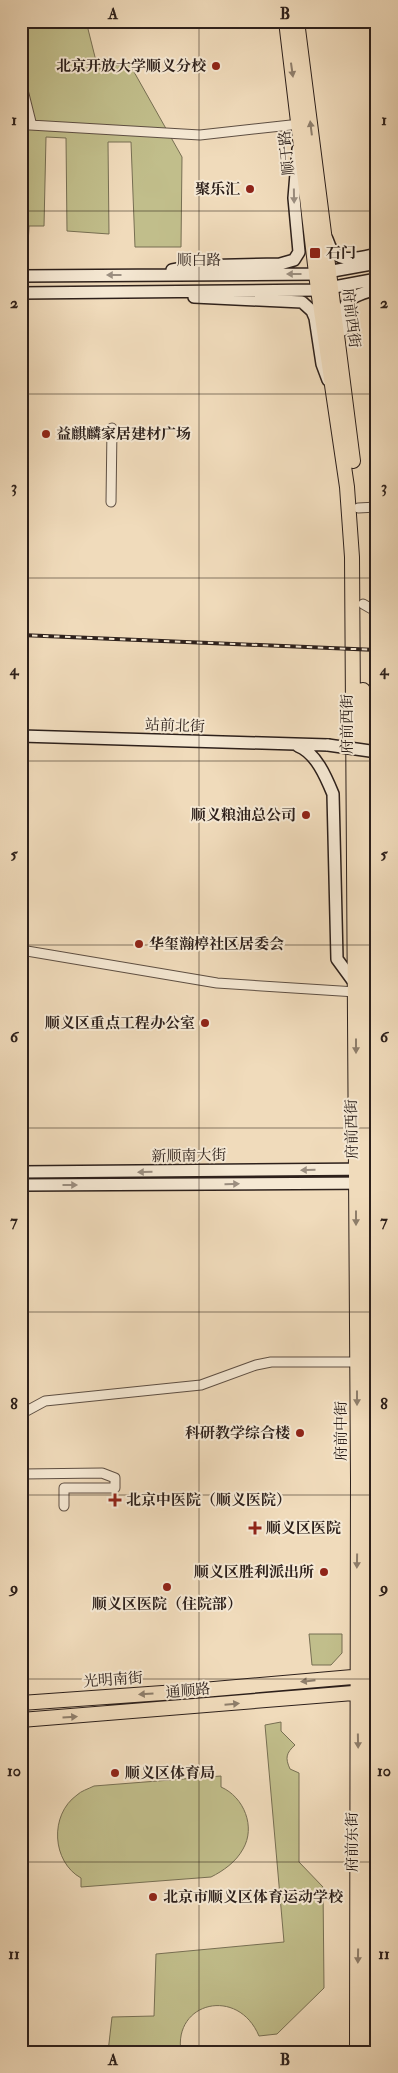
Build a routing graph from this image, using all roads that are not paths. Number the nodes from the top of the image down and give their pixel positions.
1 (286, 21) edge
2 (297, 21) edge
3 (21, 82) edge
4 (26, 125) edge
5 (300, 127) junction
6 (322, 220) junction
7 (377, 254) edge
8 (377, 263) edge
9 (149, 275) junction
10 (21, 276) edge
11 (377, 279) edge
12 (324, 281) junction
13 (377, 289) edge
14 (178, 291) junction
15 (21, 292) edge
16 (338, 389) junction
17 (112, 428) dead end
18 (111, 502) dead end
19 (377, 507) edge
20 (358, 508) junction
21 (363, 604) junction
22 (377, 612) edge
23 (21, 736) edge
24 (289, 744) junction
25 (377, 752) edge
26 (377, 898) edge
27 (21, 950) edge
28 (359, 987) junction
29 (21, 1172) edge
30 (367, 1176) edge
31 (21, 1186) edge
32 (357, 1362) junction
33 (21, 1414) edge
34 (21, 1460) edge
35 (23, 1474) junction
36 (64, 1506) dead end
37 (22, 1515) edge
38 (367, 1676) edge
39 (367, 1692) edge
40 (21, 1703) edge
41 (21, 1720) edge
42 (357, 2052) edge
43 (369, 2052) edge

1 -> 5 main road, 顺于路
6 -> 2 main road, 顺于路
3 - 4 street
4 - 5 street
5 -> 9 main road
5 - 12 main road, 顺于路
6 - 7 main road
6 - 12 main road, 顺于路
8 - 12 main road, 顺白路
9 -> 10 main road, 顺白路
12 -> 9 main road, 顺白路
11 - 12 main road, 顺白路
12 - 14 main road, 顺白路
12 - 16 main road, 府前西街
13 - 16 main road
14 - 15 main road, 顺白路
14 - 16 main road
16 - 20 main road, 府前西街
16 - 28 main road, 府前西街
17 - 18 street
19 - 20 street
20 - 21 main road, 府前西街
21 - 22 street
21 - 28 main road, 府前西街
23 - 24 main road, 站前北街
24 - 25 main road, 站前北街, bridge
24 - 28 main road
26 - 28 main road
27 - 28 street
28 - 30 main road, 府前西街
30 -> 29 main road, 新顺南大街
31 -> 30 main road, 新顺南大街
30 -> 32 main road, 府前中街
30 - 38 main road, 府前中街
32 - 33 street
32 -> 38 main road, 府前中街
34 - 35 street
35 - 36 street
35 - 37 street
38 - 39 main road, 府前中街
38 -> 40 main road, 光明南街
41 -> 39 main road, 通顺路
39 -> 42 main road, 府前东街
39 - 43 main road, 府前东街

